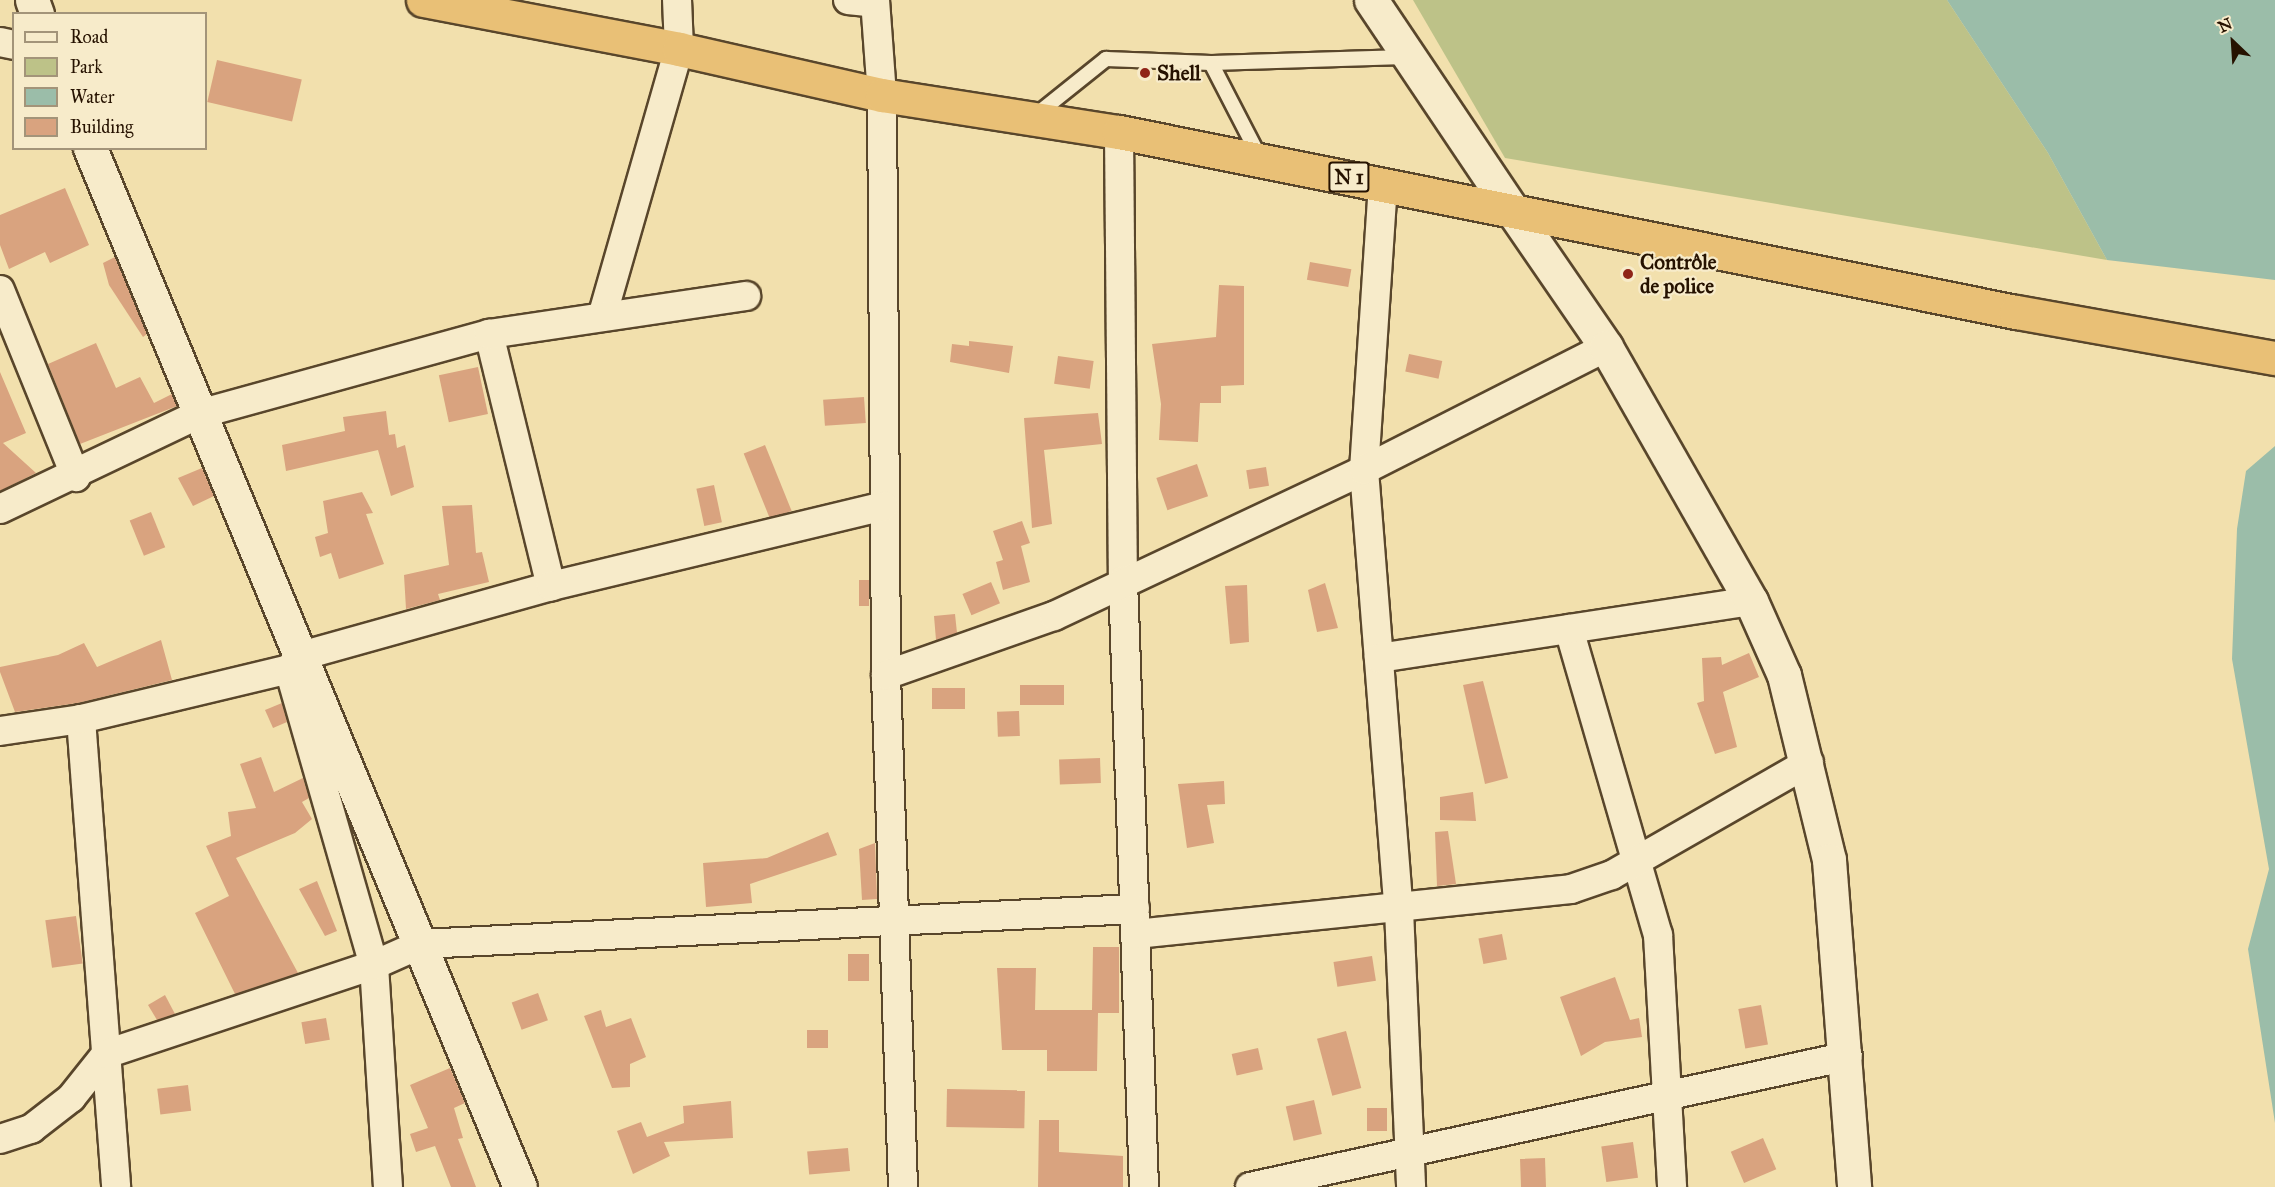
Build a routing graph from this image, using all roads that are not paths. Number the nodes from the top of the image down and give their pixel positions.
1 (423, 0) edge
2 (677, 0) edge
3 (1371, 0) edge
4 (866, 1) edge
5 (680, 49) junction
6 (1406, 57) junction
7 (1211, 63) junction
8 (882, 95) junction
9 (1033, 118) junction
10 (1119, 132) junction
11 (91, 150) edge
12 (1261, 160) junction
13 (1383, 184) junction
14 (1512, 210) junction
15 (0, 290) edge
16 (746, 296) dead end
17 (602, 317) junction
18 (489, 334) junction
19 (1606, 346) junction
20 (11, 351) edge
21 (2275, 358) edge
22 (199, 414) junction
23 (1364, 470) junction
24 (76, 477) junction
25 (884, 506) junction
26 (0, 509) edge
27 (1124, 580) junction
28 (551, 586) junction
29 (1751, 601) junction
30 (1569, 629) junction
31 (1379, 658) junction
32 (295, 663) junction
33 (886, 675) junction
34 (81, 719) junction
35 (0, 731) edge
36 (1809, 762) junction
37 (1636, 862) junction
38 (1399, 910) junction
39 (1136, 921) junction
40 (895, 922) junction
41 (421, 944) junction
42 (374, 965) junction
43 (106, 1054) junction
44 (1848, 1056) junction
45 (1665, 1099) junction
46 (0, 1139) edge
47 (1412, 1151) junction
48 (116, 1187) edge
49 (388, 1187) edge
50 (520, 1187) edge
51 (903, 1187) edge
52 (1144, 1187) edge
53 (1250, 1187) edge
54 (1411, 1187) edge
55 (1672, 1187) edge
56 (1854, 1187) edge

1 - 5 highway, N 1
2 - 5 street
3 - 6 street
4 - 8 street
5 - 8 highway, N 1
5 - 17 street
6 - 7 lane
6 - 14 street
7 - 9 lane
7 - 12 lane
8 - 9 highway, N 1
8 - 25 street
9 - 10 highway, N 1
10 - 12 highway, N 1
10 - 27 street
11 - 22 street
12 - 13 highway, N 1
13 - 14 highway, N 1
13 - 23 street
14 - 19 street
14 - 21 highway, N 1
15 - 20 street
16 - 17 street
17 - 18 street
18 - 22 street
18 - 28 street
19 - 23 street
19 - 29 street
20 - 24 street
22 - 24 street
22 - 32 street
23 - 27 street
23 - 31 street
24 - 26 street
25 - 28 street
25 - 33 street
27 - 33 street
27 - 39 street
28 - 32 street
29 - 30 street
29 - 36 street
30 - 31 street
30 - 37 street
31 - 38 street
32 - 34 street
32 - 41 street
32 - 42 street
33 - 40 street
34 - 35 street
34 - 43 street
36 - 37 street
36 - 44 street
37 - 38 street
37 - 45 street
38 - 39 street
38 - 47 street
39 - 40 street
39 - 52 street
40 - 41 street
40 - 51 street
41 - 42 street
41 - 50 street
42 - 43 street
42 - 49 street
43 - 46 street
43 - 48 street
44 - 45 street
44 - 56 street
45 - 47 street
45 - 55 street
47 - 53 street
47 - 54 street

